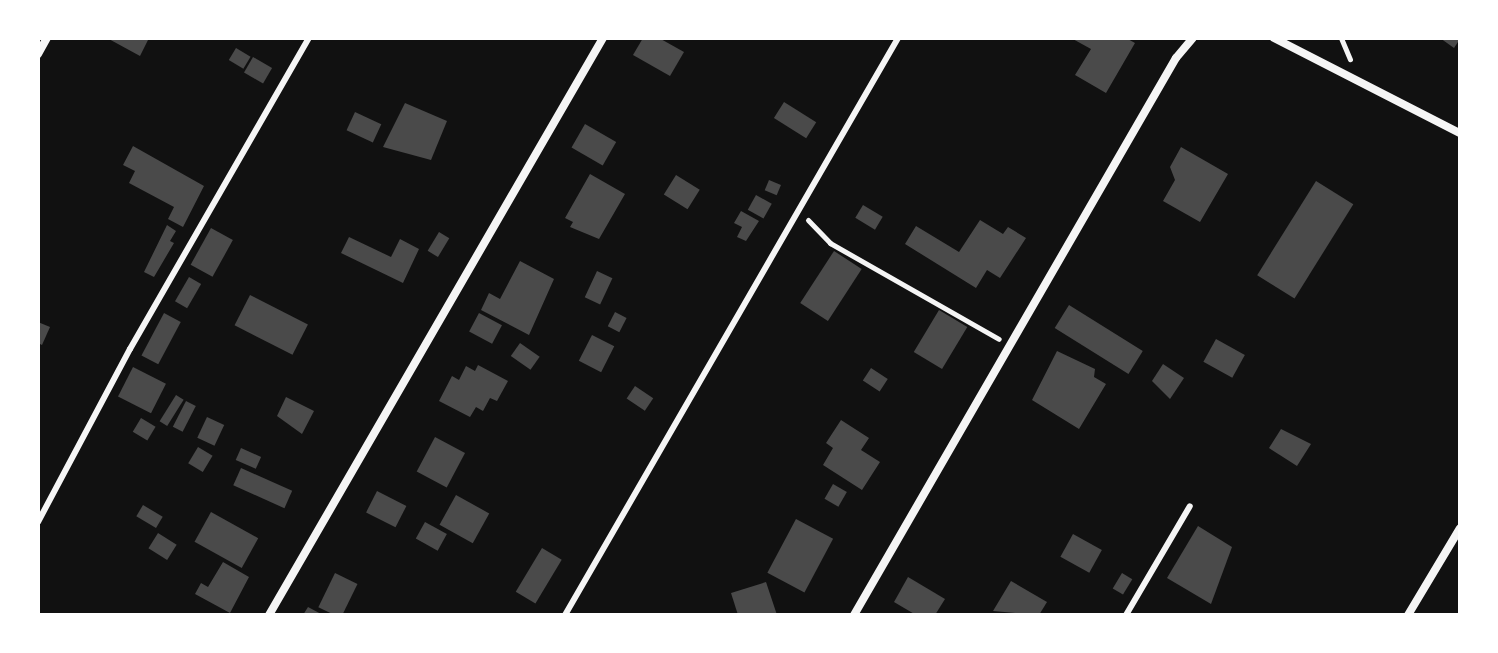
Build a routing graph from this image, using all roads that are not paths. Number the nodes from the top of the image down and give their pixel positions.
1 (47, 38) edge
2 (309, 38) edge
3 (603, 38) edge
4 (898, 38) edge
5 (1193, 38) edge
6 (1274, 38) edge
7 (38, 54) edge
8 (1460, 133) edge
9 (1190, 506) dead end
10 (38, 522) edge
11 (1460, 528) edge
12 (269, 615) edge
13 (565, 615) edge
14 (854, 615) edge
15 (1126, 615) edge
16 (1408, 615) edge

1 - 7 street
2 - 10 lane
3 - 12 street
4 - 13 lane
5 - 14 street
6 - 8 street
9 - 15 lane
11 - 16 street

